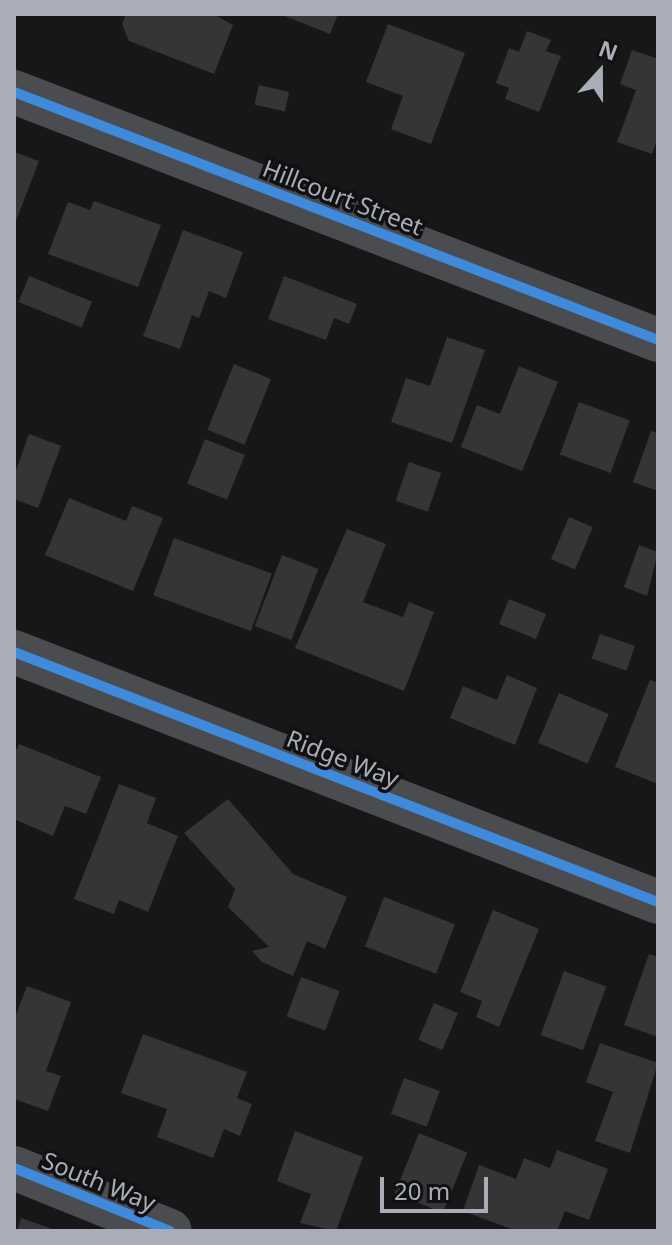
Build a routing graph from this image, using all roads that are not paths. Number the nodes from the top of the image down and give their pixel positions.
1 (14, 92) edge
2 (658, 340) edge
3 (14, 652) edge
4 (658, 902) edge
5 (14, 1168) edge
6 (170, 1231) edge

1 - 2 street, Hillcourt Street
3 - 4 street, Ridge Way
5 - 6 street, South Way

